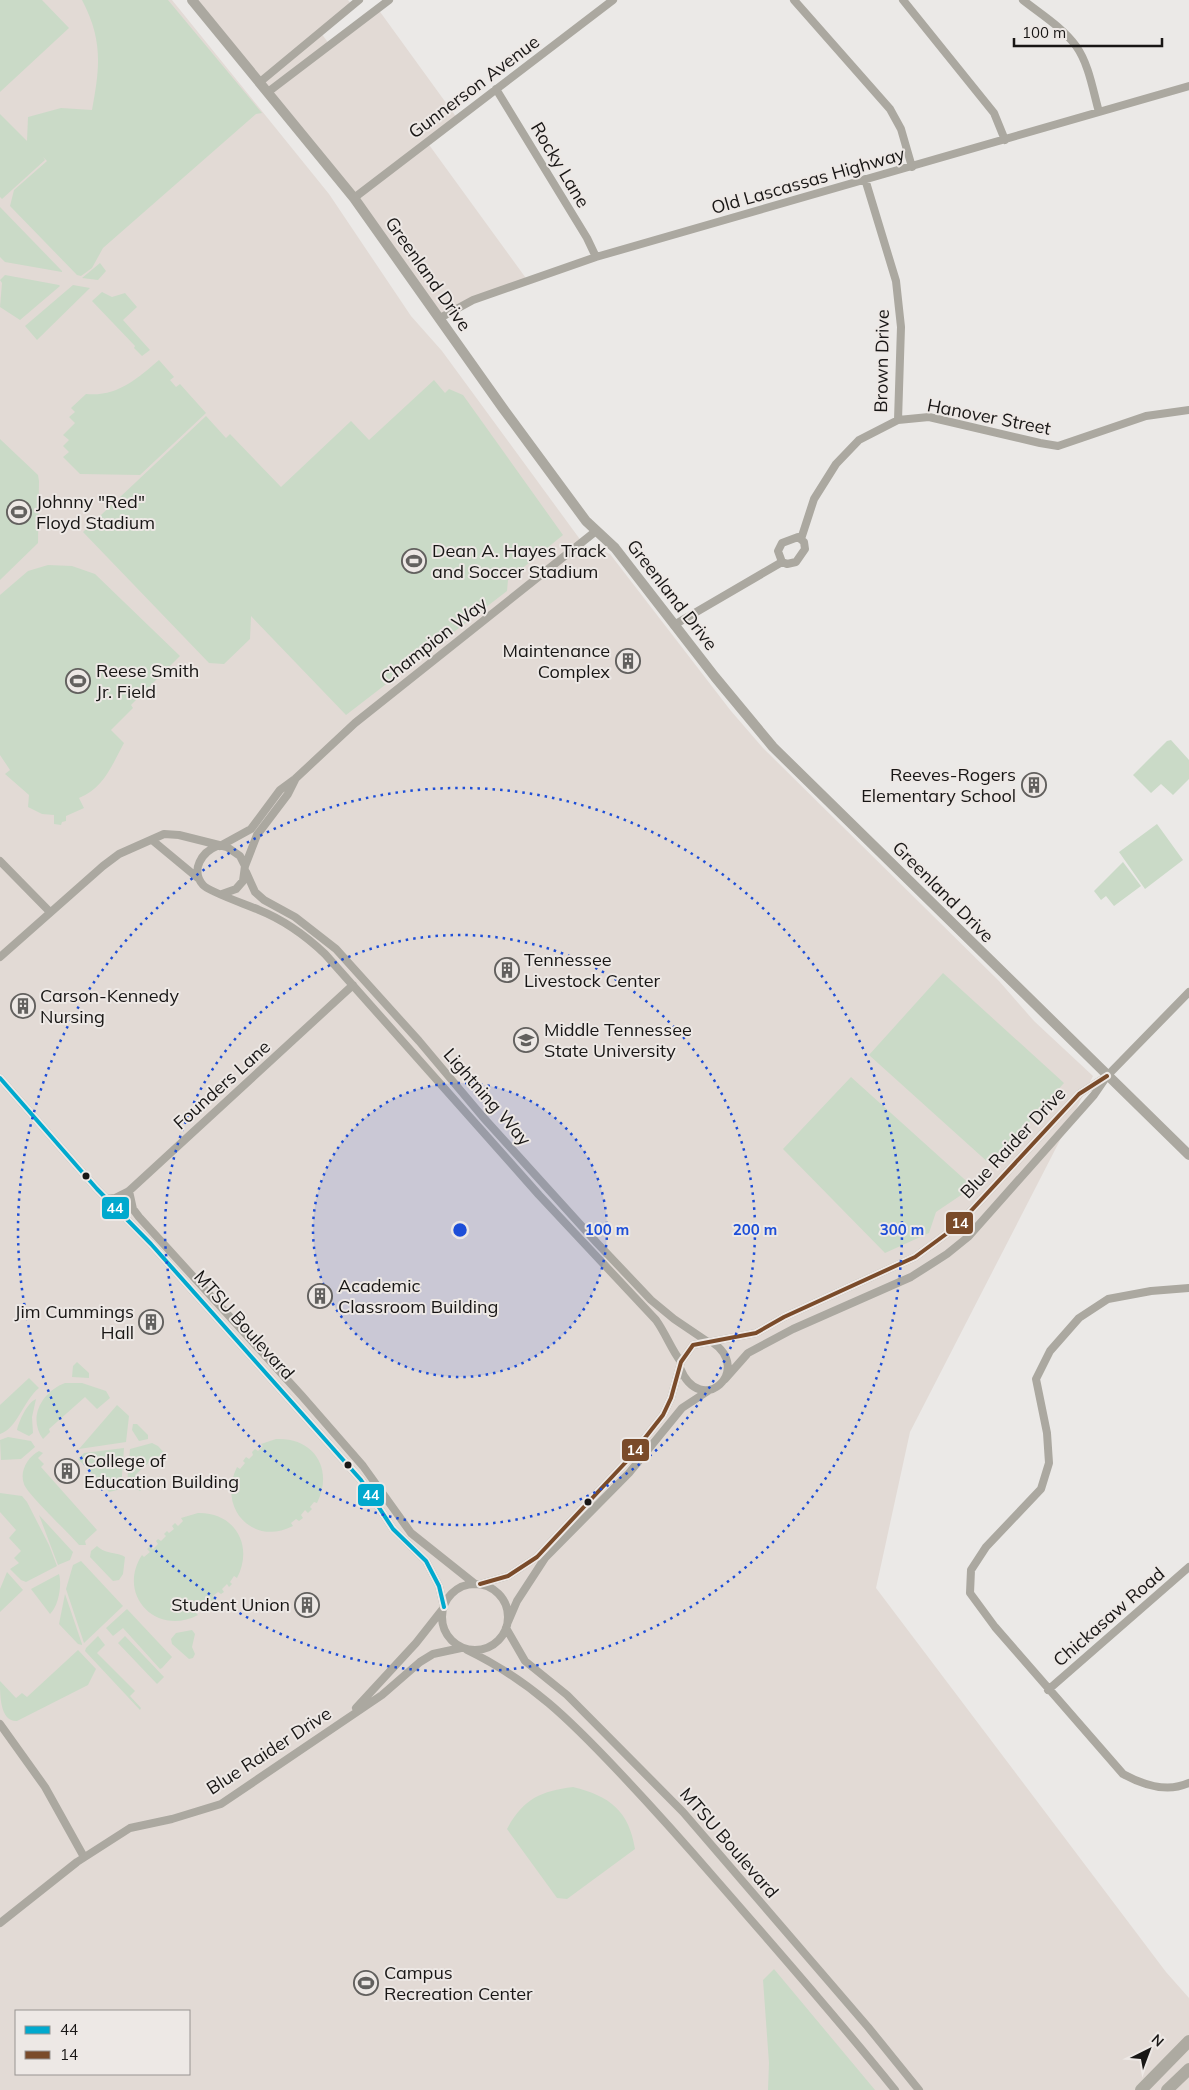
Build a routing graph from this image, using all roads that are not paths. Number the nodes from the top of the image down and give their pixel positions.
1 (192, 0) edge
2 (359, 0) edge
3 (389, 0) edge
4 (612, 0) edge
5 (794, 0) edge
6 (903, 0) edge
7 (1023, 0) edge
8 (260, 82) junction
9 (1189, 86) edge
10 (496, 89) junction
11 (268, 92) junction
12 (1100, 112) junction
13 (1005, 140) junction
14 (912, 167) junction
15 (864, 179) junction
16 (354, 198) junction
17 (596, 257) junction
18 (440, 318) junction
19 (1189, 410) edge
20 (898, 420) junction
21 (596, 531) junction
22 (801, 539) junction
23 (782, 562) junction
24 (674, 625) junction
25 (295, 779) junction
26 (152, 840) junction
27 (219, 846) junction
28 (0, 860) edge
29 (245, 869) junction
30 (199, 879) junction
31 (220, 894) junction
32 (49, 911) junction
33 (0, 957) edge
34 (353, 985) junction
35 (1189, 992) edge
36 (1108, 1076) junction
37 (0, 1078) edge
38 (1189, 1155) edge
39 (129, 1190) junction
40 (106, 1199) junction
41 (1189, 1288) edge
42 (710, 1342) junction
43 (681, 1365) junction
44 (725, 1378) junction
45 (708, 1390) junction
46 (1189, 1567) edge
47 (478, 1584) junction
48 (443, 1608) junction
49 (507, 1625) junction
50 (464, 1649) junction
51 (1048, 1690) junction
52 (347, 1717) junction
53 (0, 1724) edge
54 (1189, 1783) edge
55 (84, 1857) junction
56 (0, 1923) edge
57 (1189, 2041) edge
58 (1189, 2069) edge
59 (895, 2090) edge
60 (919, 2090) edge
61 (1141, 2090) edge
62 (1167, 2090) edge

1 - 8 street, Greenland Drive
2 - 8 street
3 - 11 street
4 - 10 street, Gunnerson Avenue
5 - 14 street
6 - 13 street
7 - 12 street
8 - 11 street, Greenland Drive
9 - 12 street, Old Lascassas Highway
10 - 16 street, Gunnerson Avenue
10 - 17 street, Rocky Lane
11 - 16 street, Greenland Drive
12 - 13 street, Old Lascassas Highway
13 - 14 street, Old Lascassas Highway
14 - 15 street, Old Lascassas Highway
15 - 17 street, Old Lascassas Highway
15 - 20 street, Brown Drive
16 - 18 street, Greenland Drive
17 - 18 street, Old Lascassas Highway
18 - 21 street, Greenland Drive
19 - 20 street, Hanover Street
20 - 22 street, Brown Drive
21 - 24 street, Greenland Drive
21 - 25 street, Champion Way
22 - 23 street, Brown Drive
22 - 23 street
23 - 24 street, Brown Drive
24 - 36 street, Greenland Drive
25 - 27 street, Champion Way
25 - 29 street, Champion Way
26 - 27 street
26 - 30 street
26 - 32 street
27 - 29 street
27 - 30 street
28 - 32 street
29 - 31 street
29 - 42 street, Lightning Way
30 - 31 street
31 - 34 street, Lightning Way
32 - 33 street
34 - 39 street, Founders Lane
34 - 43 street, Lightning Way
35 - 36 street
36 - 38 street, Greenland Drive
36 - 42 street, Blue Raider Drive
36 - 44 street, Blue Raider Drive
37 - 40 street, MTSU Boulevard
39 - 40 street, Founders Lane
39 - 47 street, MTSU Boulevard
40 - 48 street, MTSU Boulevard
41 - 51 street
42 - 43 street
42 - 44 street
43 - 45 street
43 - 47 street
44 - 45 street
45 - 49 street
46 - 51 street, Chickasaw Road
47 - 48 street
47 - 49 street
48 - 50 street
48 - 52 street, Blue Raider Drive
49 - 50 street
49 - 60 street, MTSU Boulevard
50 - 52 street, Blue Raider Drive
50 - 59 street, MTSU Boulevard
51 - 54 street
52 - 55 street, Blue Raider Drive
53 - 55 street
55 - 56 street, Blue Raider Drive
57 - 61 main road
58 - 62 main road

